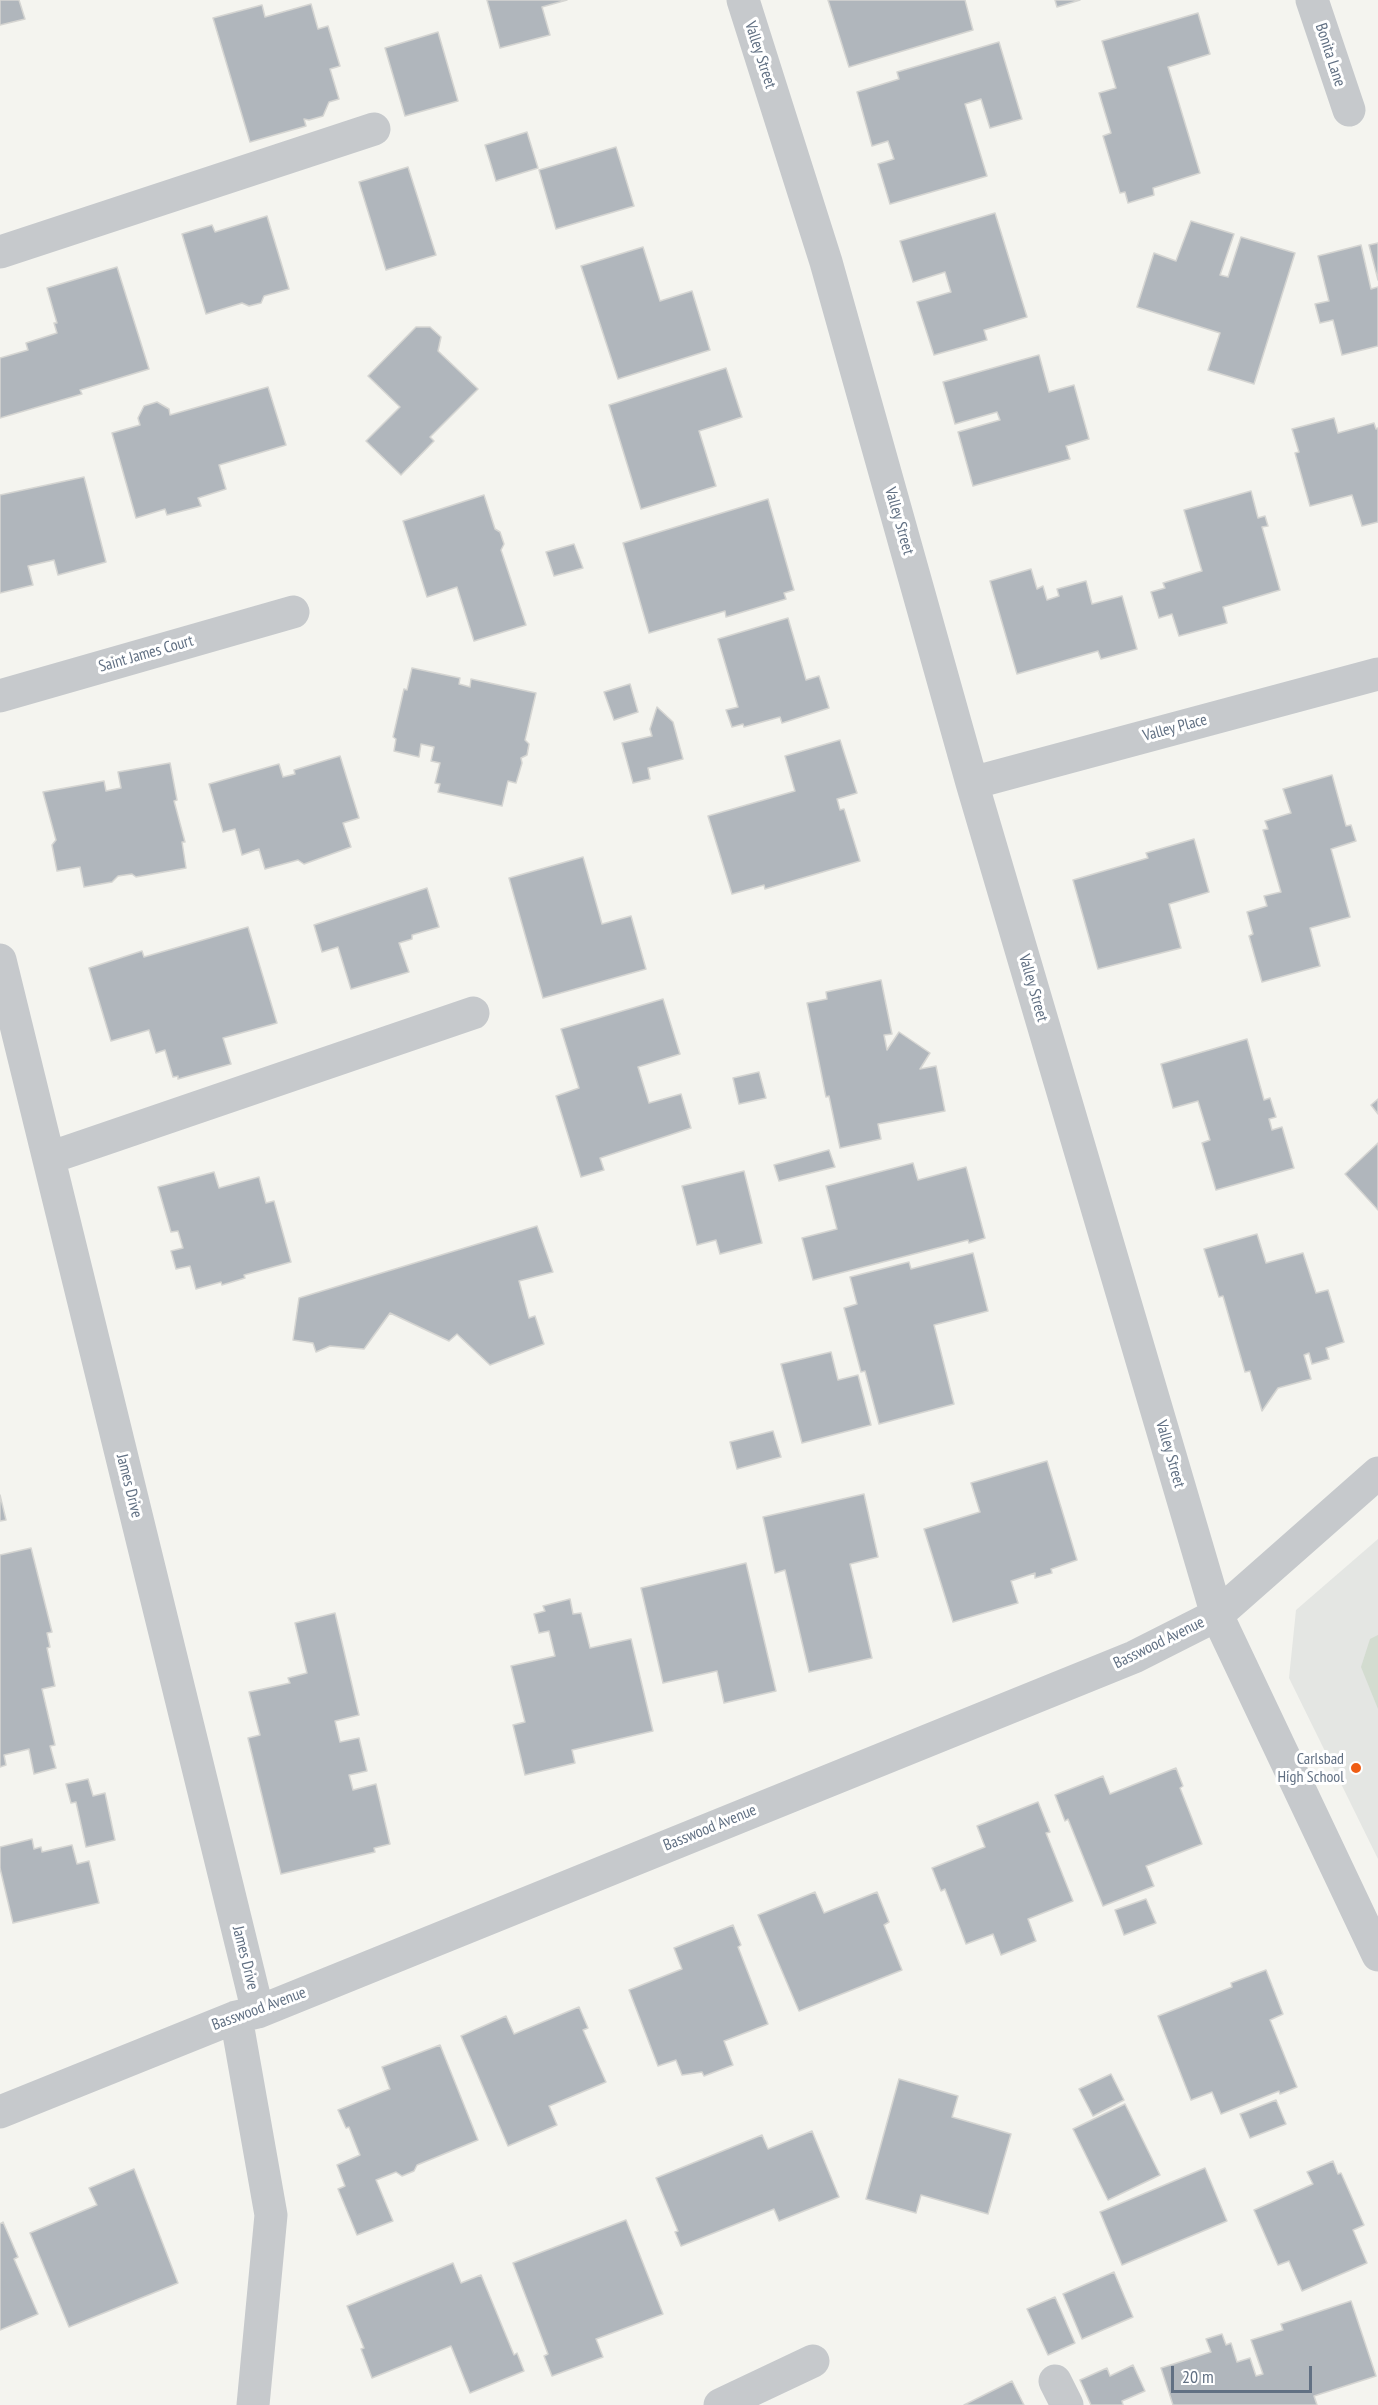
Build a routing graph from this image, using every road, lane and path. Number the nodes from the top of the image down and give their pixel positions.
1 (743, 0) edge
2 (1312, 0) edge
3 (1348, 110) dead end
4 (374, 129) dead end
5 (0, 252) edge
6 (293, 612) dead end
7 (1378, 674) edge
8 (0, 696) edge
9 (972, 783) junction
10 (0, 960) edge
11 (473, 1013) dead end
12 (49, 1158) junction
13 (1378, 1473) edge
14 (1217, 1615) junction
15 (1378, 1955) edge
16 (247, 2014) junction
17 (0, 2112) edge
18 (813, 2361) dead end
19 (253, 2405) edge
20 (720, 2405) edge

1 - 9 street, Valley Street
2 - 3 street, Bonita Lane
4 - 5 street
6 - 8 street, Saint James Court
7 - 9 street, Valley Place
9 - 14 street, Valley Street
10 - 12 street, James Drive
11 - 12 street
12 - 16 street, James Drive
13 - 14 street, Basswood Avenue
14 - 15 street, Valley Street
14 - 16 street, Basswood Avenue
16 - 17 street, Basswood Avenue
16 - 19 street, James Drive
18 - 20 street

